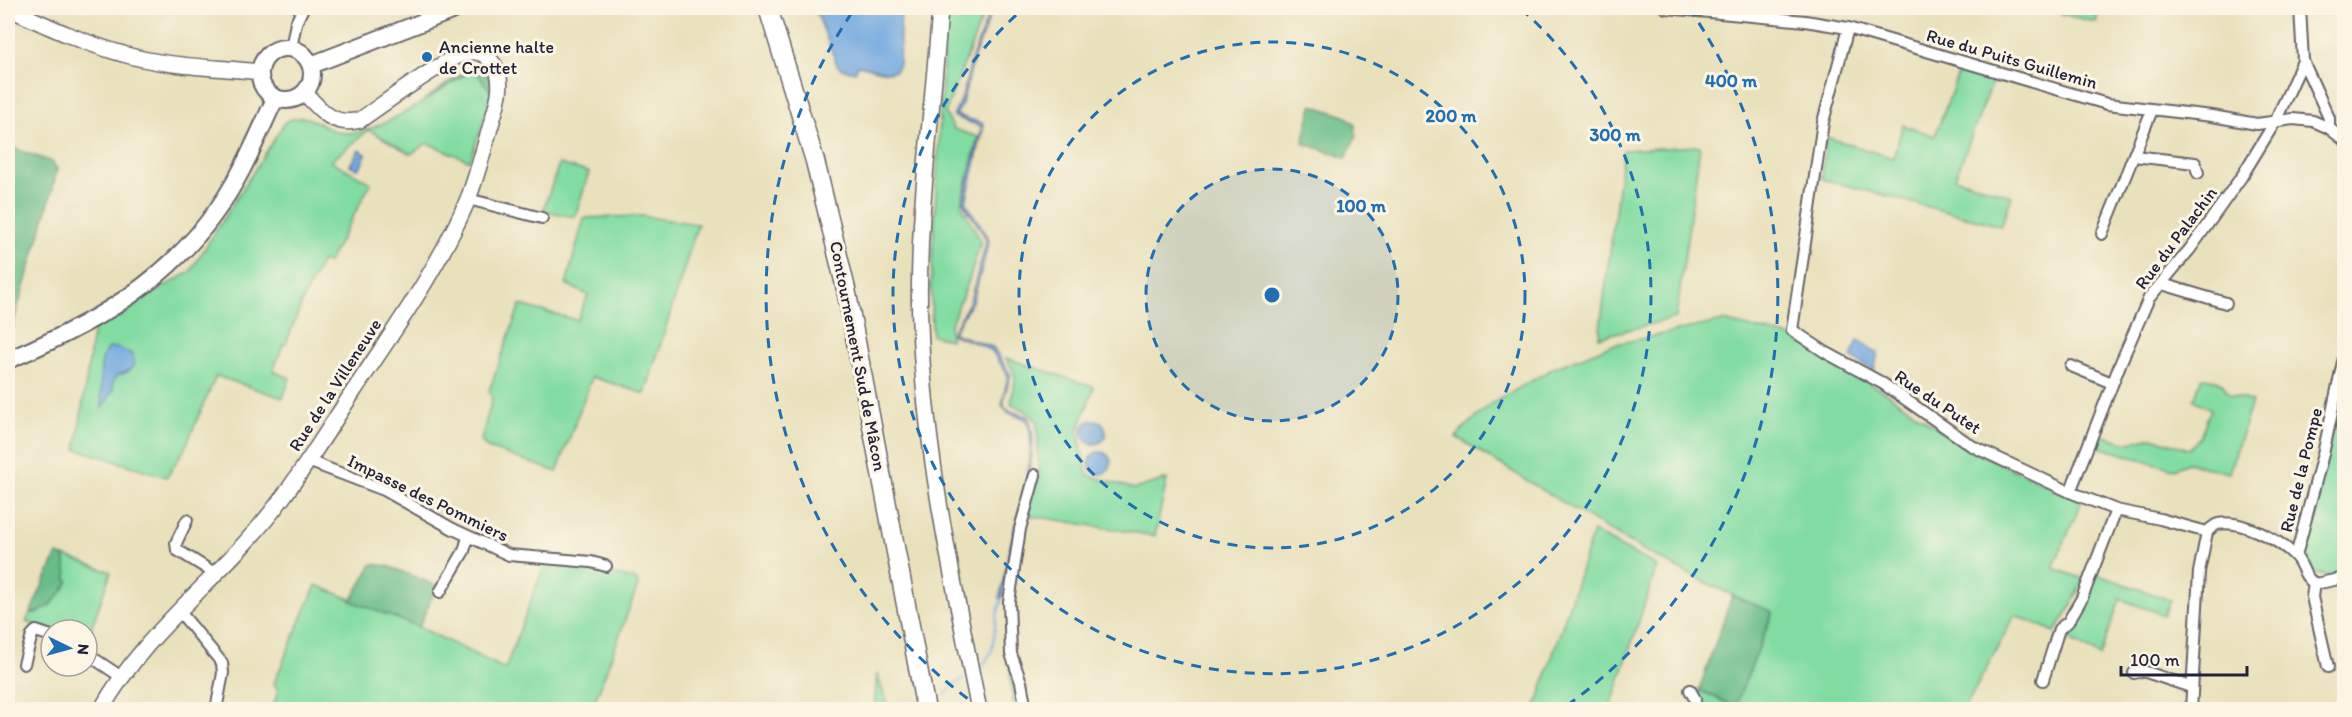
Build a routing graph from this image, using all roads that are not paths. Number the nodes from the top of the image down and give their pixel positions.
1 (8, 8) edge
2 (303, 8) edge
3 (459, 8) edge
4 (768, 8) edge
5 (780, 8) edge
6 (940, 8) edge
7 (1666, 8) edge
8 (2300, 8) edge
9 (1722, 11) edge
10 (1848, 28) junction
11 (291, 48) junction
12 (2303, 61) junction
13 (311, 66) junction
14 (260, 72) junction
15 (305, 93) junction
16 (275, 99) junction
17 (2152, 110) junction
18 (2275, 122) junction
19 (2329, 128) junction
20 (2344, 140) edge
21 (2134, 156) junction
22 (2198, 172) dead end
23 (468, 199) junction
24 (542, 218) dead end
25 (2102, 234) dead end
26 (2162, 284) junction
27 (2226, 303) dead end
28 (2344, 357) edge
29 (8, 360) edge
30 (2071, 366) dead end
31 (2112, 383) junction
32 (308, 461) junction
33 (1035, 475) dead end
34 (2070, 492) junction
35 (2116, 510) junction
36 (187, 520) dead end
37 (2207, 532) junction
38 (468, 537) junction
39 (2296, 556) junction
40 (606, 566) dead end
41 (216, 574) junction
42 (2344, 578) edge
43 (2314, 583) junction
44 (440, 592) dead end
45 (180, 612) junction
46 (39, 632) edge
47 (99, 662) edge
48 (24, 664) dead end
49 (2328, 667) dead end
50 (2134, 673) dead end
51 (123, 678) junction
52 (2043, 680) dead end
53 (2191, 687) junction
54 (1690, 690) dead end
55 (101, 710) edge
56 (216, 710) edge
57 (926, 710) edge
58 (938, 710) edge
59 (979, 710) edge
60 (1026, 710) edge
61 (1695, 710) edge
62 (2191, 710) edge

1 - 14 street
2 - 11 street
3 - 13 main road
4 - 57 highway, Contournement Sud de Mâcon
5 - 58 highway, Contournement Sud de Mâcon
6 - 59 street
7 - 9 street, Rue du Puits Guillemin
8 - 12 street, Rue du Palachin
9 - 10 street, Rue du Puits Guillemin
10 - 17 street, Rue du Puits Guillemin
10 - 34 street, Rue du Putet
11 - 13 main road
11 - 14 main road
12 - 18 street, Rue du Palachin
12 - 19 street
13 - 15 main road
14 - 16 main road
15 - 16 main road
15 - 23 street, Rue de la Villeneuve
16 - 29 main road
17 - 18 street, Rue du Puits Guillemin
17 - 21 street
18 - 19 street, Rue du Puits Guillemin
18 - 26 street, Rue du Palachin
19 - 20 street, Rue du Puits Guillemin
21 - 22 street
21 - 25 street
23 - 24 street
23 - 32 street, Rue de la Villeneuve
26 - 27 street
26 - 31 street, Rue du Palachin
28 - 39 street, Rue de la Pompe
30 - 31 street
31 - 34 street, Rue du Palachin
32 - 38 street, Impasse des Pommiers
32 - 41 street, Rue de la Villeneuve
33 - 60 street
34 - 35 street, Rue du Putet
35 - 37 street, Rue du Putet
35 - 52 street
36 - 41 street
37 - 39 street
37 - 53 street
38 - 40 street, Impasse des Pommiers
38 - 44 street
39 - 43 street
41 - 45 street, Rue de la Villeneuve
42 - 43 street
43 - 49 street
45 - 51 street, Rue de la Villeneuve
45 - 56 street
46 - 48 street
47 - 51 street
50 - 53 street
51 - 55 street, Rue de la Villeneuve
53 - 62 street
54 - 61 street

